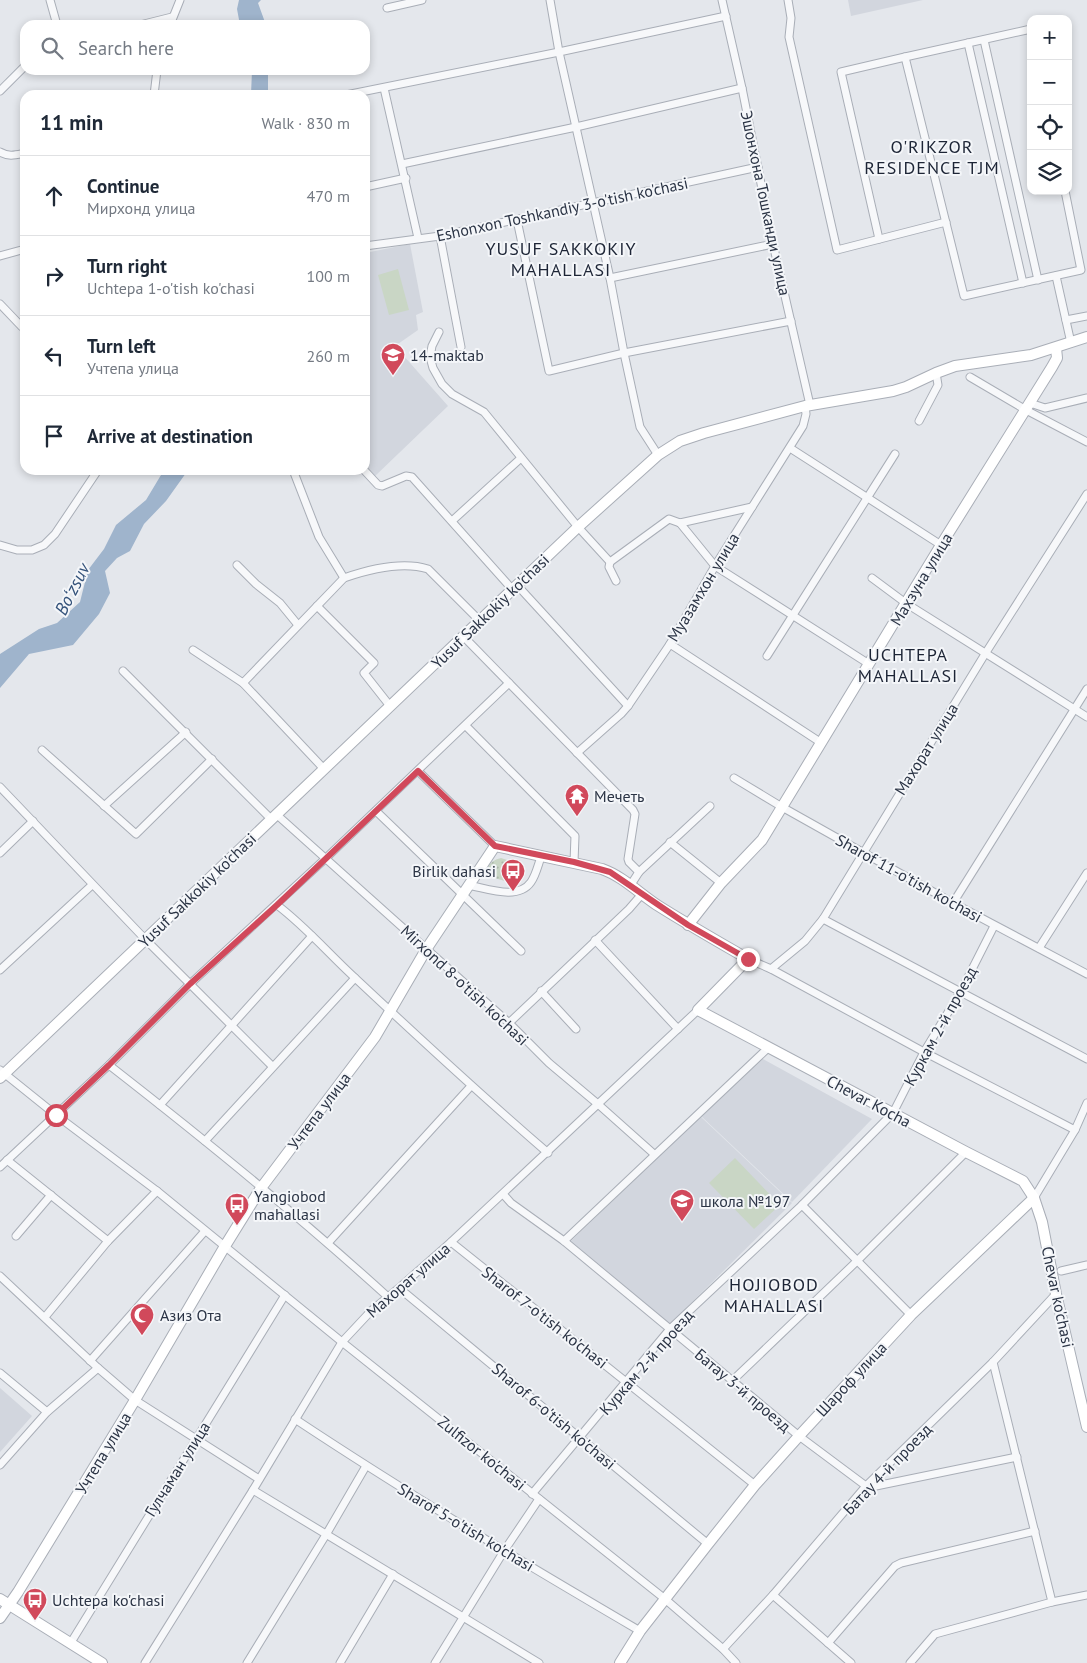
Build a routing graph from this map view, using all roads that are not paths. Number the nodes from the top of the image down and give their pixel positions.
1 (50, 0) edge
2 (180, 0) edge
3 (422, 0) edge
4 (550, 0) edge
5 (722, 0) edge
6 (788, 0) edge
7 (387, 8) dead end
8 (726, 16) junction
9 (172, 17) junction
10 (56, 20) edge
11 (160, 20) edge
12 (171, 20) edge
13 (1027, 30) edge
14 (984, 40) junction
15 (968, 43) junction
16 (559, 52) junction
17 (905, 58) junction
18 (20, 71) edge
19 (156, 75) edge
20 (384, 88) junction
21 (742, 88) junction
22 (155, 90) edge
23 (0, 91) edge
24 (370, 91) edge
25 (576, 127) junction
26 (0, 152) edge
27 (20, 154) edge
28 (402, 164) junction
29 (758, 167) junction
30 (406, 178) junction
31 (370, 185) edge
32 (1066, 195) edge
33 (593, 204) junction
34 (517, 220) junction
35 (946, 222) junction
36 (440, 236) junction
37 (418, 238) junction
38 (879, 239) junction
39 (773, 244) junction
40 (370, 245) edge
41 (20, 250) edge
42 (0, 256) edge
43 (1056, 276) junction
44 (610, 278) junction
45 (1038, 280) junction
46 (1023, 283) junction
47 (0, 304) edge
48 (1087, 316) edge
49 (1066, 320) junction
50 (791, 322) junction
51 (20, 325) edge
52 (439, 332) dead end
53 (1087, 337) edge
54 (1071, 343) junction
55 (461, 347) dead end
56 (1056, 348) junction
57 (624, 353) junction
58 (936, 373) junction
59 (970, 377) dead end
60 (1087, 398) edge
61 (808, 406) junction
62 (1028, 407) junction
63 (919, 421) dead end
64 (1087, 442) edge
65 (790, 448) junction
66 (895, 454) dead end
67 (658, 455) junction
68 (521, 458) junction
69 (95, 475) edge
70 (295, 475) edge
71 (369, 475) edge
72 (1087, 494) edge
73 (867, 498) junction
74 (752, 507) junction
75 (452, 521) junction
76 (680, 523) junction
77 (578, 526) junction
78 (0, 545) edge
79 (941, 545) junction
80 (610, 562) junction
81 (237, 565) dead end
82 (715, 566) junction
83 (344, 578) junction
84 (872, 578) dead end
85 (616, 581) dead end
86 (514, 586) junction
87 (907, 604) junction
88 (317, 606) junction
89 (792, 616) junction
90 (479, 620) junction
91 (298, 625) junction
92 (463, 636) junction
93 (670, 644) junction
94 (193, 650) dead end
95 (985, 654) junction
96 (767, 656) dead end
97 (869, 664) junction
98 (124, 671) dead end
99 (243, 683) junction
100 (509, 683) junction
101 (1087, 689) edge
102 (390, 706) junction
103 (628, 706) junction
104 (1074, 709) junction
105 (1087, 717) edge
106 (466, 726) junction
107 (186, 732) junction
108 (820, 742) junction
109 (42, 750) dead end
110 (577, 753) junction
111 (212, 759) junction
112 (324, 768) junction
113 (418, 771) junction
114 (734, 778) dead end
115 (0, 787) edge
116 (104, 806) junction
117 (710, 806) dead end
118 (782, 807) junction
119 (376, 811) junction
120 (274, 816) junction
121 (33, 821) junction
122 (670, 842) junction
123 (495, 846) junction
124 (863, 852) junction
125 (0, 853) edge
126 (541, 857) junction
127 (325, 859) junction
128 (574, 862) junction
129 (639, 872) junction
130 (1087, 873) edge
131 (721, 883) junction
132 (92, 885) junction
133 (468, 885) junction
134 (630, 886) junction
135 (462, 894) junction
136 (642, 894) junction
137 (953, 903) junction
138 (277, 905) junction
139 (823, 919) junction
140 (688, 925) junction
141 (994, 926) junction
142 (312, 936) junction
143 (145, 939) junction
144 (595, 940) junction
145 (426, 948) junction
146 (1039, 948) junction
147 (521, 951) dead end
148 (748, 959) junction
149 (771, 969) junction
150 (0, 970) edge
151 (1087, 974) edge
152 (354, 978) junction
153 (190, 984) junction
154 (961, 991) junction
155 (541, 992) junction
156 (390, 1009) junction
157 (698, 1010) junction
158 (509, 1023) junction
159 (232, 1026) junction
160 (576, 1029) dead end
161 (678, 1029) junction
162 (769, 1047) junction
163 (924, 1052) junction
164 (1087, 1059) edge
165 (109, 1065) junction
166 (272, 1066) junction
167 (1, 1074) edge
168 (471, 1086) junction
169 (1087, 1103) edge
170 (160, 1105) junction
171 (599, 1105) junction
172 (893, 1113) junction
173 (56, 1115) junction
174 (1079, 1122) junction
175 (1087, 1126) edge
176 (1075, 1130) junction
177 (205, 1141) junction
178 (966, 1152) junction
179 (548, 1153) junction
180 (654, 1154) junction
181 (7, 1160) junction
182 (0, 1167) edge
183 (261, 1188) junction
184 (156, 1191) junction
185 (503, 1194) junction
186 (51, 1195) junction
187 (1034, 1198) junction
188 (802, 1205) junction
189 (205, 1231) junction
190 (16, 1236) dead end
191 (108, 1241) junction
192 (564, 1241) junction
193 (328, 1242) junction
194 (451, 1242) junction
195 (225, 1246) junction
196 (857, 1261) junction
197 (1087, 1266) edge
198 (1061, 1271) dead end
199 (0, 1276) edge
200 (399, 1288) junction
201 (1056, 1294) junction
202 (285, 1296) junction
203 (388, 1297) junction
204 (911, 1315) junction
205 (45, 1317) junction
206 (670, 1329) junction
207 (342, 1342) junction
208 (90, 1361) junction
209 (993, 1362) junction
210 (98, 1368) junction
211 (0, 1373) edge
212 (732, 1381) junction
213 (627, 1382) junction
214 (136, 1400) junction
215 (47, 1412) junction
216 (295, 1419) junction
217 (1087, 1427) edge
218 (799, 1436) junction
219 (580, 1437) junction
220 (196, 1439) junction
221 (1017, 1457) junction
222 (0, 1465) edge
223 (366, 1466) junction
224 (259, 1479) junction
225 (755, 1485) junction
226 (866, 1486) junction
227 (253, 1490) junction
228 (532, 1494) junction
229 (539, 1499) junction
230 (1035, 1531) junction
231 (327, 1533) junction
232 (708, 1544) junction
233 (504, 1551) junction
234 (394, 1574) junction
235 (773, 1595) junction
236 (1087, 1595) edge
237 (665, 1599) junction
238 (5, 1602) edge
239 (1052, 1602) junction
240 (464, 1617) junction
241 (0, 1618) edge
242 (640, 1631) junction
243 (828, 1643) junction
244 (70, 1644) junction
245 (723, 1649) junction
246 (728, 1660) edge
247 (535, 1662) edge
248 (102, 1663) edge
249 (145, 1663) edge
250 (247, 1663) edge
251 (340, 1663) edge
252 (435, 1663) edge
253 (620, 1663) edge
254 (736, 1663) edge
255 (851, 1663) edge
256 (910, 1663) edge

1 - 10 street
2 - 9 street
3 - 7 street
4 - 16 street
5 - 8 street, Эшонхона Тошканди улица
6 - 38 street
8 - 16 street
8 - 21 street, Эшонхона Тошканди улица
9 - 11 street
9 - 12 street
13 - 14 street
14 - 15 street
14 - 45 street
15 - 17 street
15 - 46 street
16 - 20 street
16 - 25 street
17 - 35 street
17 - 38 street
18 - 23 street
19 - 22 street
20 - 24 street
20 - 28 street
21 - 25 street
21 - 29 street, Эшонхона Тошканди улица
25 - 28 street
25 - 33 street
26 - 27 street
28 - 30 street
29 - 33 street, Eshonxon Toshkandiy 3-o'tish ko'chasi
29 - 39 street, Эшонхона Тошканди улица
30 - 31 street
30 - 37 street
32 - 43 street
33 - 34 street, Eshonxon Toshkandiy 3-o'tish ko'chasi
33 - 44 street
34 - 36 street, Eshonxon Toshkandiy 3-o'tish ko'chasi
34 - 57 street
35 - 38 street
35 - 46 street
36 - 37 street, Eshonxon Toshkandiy 3-o'tish ko'chasi
36 - 55 street
37 - 40 street, Eshonxon Toshkandiy 3-o'tish ko'chasi
39 - 44 street
39 - 50 street, Эшонхона Тошканди улица
41 - 42 street
43 - 45 street
43 - 49 street
44 - 57 street
45 - 46 street
47 - 51 street
48 - 49 street
49 - 54 street
50 - 57 street
50 - 61 street, Эшонхона Тошканди улица
52 - 68 street
53 - 54 street, Yusuf Sakkokiy ko'chasi
54 - 56 street, Yusuf Sakkokiy ko'chasi
56 - 58 street, Yusuf Sakkokiy ko'chasi
56 - 62 street, Махзуна улица
57 - 67 street
58 - 61 street, Yusuf Sakkokiy ko'chasi
58 - 63 street
59 - 62 street
60 - 62 street
61 - 65 street, Муазамхон улица
61 - 67 street, Yusuf Sakkokiy ko'chasi
62 - 64 street
62 - 79 street, Махзуна улица
65 - 73 street
65 - 74 street, Муазамхон улица
66 - 73 street
67 - 77 street, Yusuf Sakkokiy ko'chasi
68 - 75 street
68 - 77 street
69 - 78 street
70 - 83 street
71 - 75 street
72 - 95 street, Махорат улица
73 - 79 street
73 - 89 street
74 - 76 street
74 - 82 street, Муазамхон улица
75 - 86 street
76 - 80 street
76 - 82 street
77 - 80 street
77 - 86 street, Yusuf Sakkokiy ko'chasi
79 - 87 street, Махзуна улица
80 - 85 street
81 - 91 street
82 - 89 street
82 - 93 street, Муазамхон улица
83 - 88 street
83 - 90 street
84 - 87 street
86 - 90 street, Yusuf Sakkokiy ko'chasi
86 - 103 street
87 - 95 street
87 - 97 street, Махзуна улица
88 - 91 street
88 - 102 street
89 - 96 street
89 - 97 street
90 - 92 street, Yusuf Sakkokiy ko'chasi
91 - 99 street
92 - 100 street
92 - 102 street, Yusuf Sakkokiy ko'chasi
93 - 103 street, Муазамхон улица
93 - 108 street
94 - 99 street
95 - 104 street
95 - 124 street, Махорат улица
97 - 108 street, Махзуна улица
98 - 107 street, Mirxond 8-o'tish ko'chasi
99 - 112 street
100 - 106 street
100 - 110 street
101 - 104 street
102 - 112 street, Yusuf Sakkokiy ko'chasi
103 - 110 street, Муазамхон улица
104 - 105 street
104 - 137 street
106 - 113 street
106 - 128 street
107 - 111 street, Mirxond 8-o'tish ko'chasi
107 - 116 street
108 - 118 street, Махзуна улица
109 - 116 street
110 - 129 street
111 - 116 street
111 - 120 street, Mirxond 8-o'tish ko'chasi
112 - 120 street, Yusuf Sakkokiy ko'chasi
113 - 119 street
113 - 123 street
114 - 118 street, Sharof 11-o'tish ko'chasi
115 - 121 street
117 - 122 street
118 - 124 street, Sharof 11-o'tish ko'chasi
118 - 131 street, Махзуна улица
119 - 127 street
119 - 135 street
120 - 127 street, Mirxond 8-o'tish ko'chasi
120 - 143 street, Yusuf Sakkokiy ko'chasi
121 - 125 street
121 - 132 street
122 - 129 street
122 - 131 street
123 - 126 street
123 - 133 street, Учтепа улица
124 - 137 street, Sharof 11-o'tish ko'chasi
124 - 139 street, Махорат улица
126 - 128 street
126 - 133 street
127 - 138 street
127 - 145 street, Mirxond 8-o'tish ko'chasi
128 - 134 street
129 - 134 street
130 - 146 street
131 - 140 street, Махзуна улица
132 - 143 street
132 - 150 street
133 - 135 street, Учтепа улица
134 - 136 street
135 - 145 street, Учтепа улица
135 - 147 street
136 - 140 street
136 - 144 street
137 - 141 street, Sharof 11-o'tish ko'chasi
138 - 142 street
138 - 153 street
139 - 149 street, Махорат улица
139 - 154 street
140 - 148 street
141 - 146 street, Sharof 11-o'tish ko'chasi
141 - 154 street, Куркам 2-й проезд
142 - 152 street
142 - 159 street
143 - 153 street
143 - 167 street, Yusuf Sakkokiy ko'chasi
144 - 155 street
144 - 161 street
145 - 156 street, Учтепа улица
145 - 158 street, Mirxond 8-o'tish ko'chasi
146 - 151 street, Sharof 11-o'tish ko'chasi
148 - 149 street
148 - 157 street, Махорат улица
149 - 163 street
152 - 156 street
152 - 166 street
153 - 159 street
153 - 165 street
154 - 163 street, Куркам 2-й проезд
154 - 164 street
155 - 158 street
155 - 160 street
156 - 168 street
156 - 183 street, Учтепа улица
157 - 161 street, Махорат улица
157 - 162 street, Chevar Kocha
158 - 171 street, Mirxond 8-o'tish ko'chasi
159 - 166 street
159 - 170 street
161 - 171 street, Махорат улица
162 - 172 street, Chevar Kocha
162 - 180 street
163 - 172 street, Куркам 2-й проезд
163 - 176 street
165 - 170 street
165 - 173 street
166 - 177 street
167 - 173 street, Zulfizor ko'chasi
168 - 179 street
168 - 193 street
169 - 174 street, Шароф улица
170 - 177 street
171 - 179 street, Махорат улица
171 - 180 street, Mirxond 8-o'tish ko'chasi
172 - 178 street, Chevar Kocha
172 - 188 street, Куркам 2-й проезд
173 - 181 street
173 - 184 street, Zulfizor ko'chasi
174 - 175 street
174 - 176 street, Шароф улица
176 - 187 street, Шароф улица
177 - 183 street
178 - 187 street, Chevar Kocha
178 - 196 street
179 - 185 street, Махорат улица
180 - 192 street
181 - 182 street
181 - 186 street
183 - 193 street
183 - 195 street, Учтепа улица
184 - 189 street, Zulfizor ko'chasi
184 - 191 street
185 - 192 street, Батау 3-й проезд
185 - 194 street, Махорат улица
186 - 190 street
186 - 191 street
187 - 201 street, Chevar ko'chasi
187 - 204 street, Шароф улица
188 - 196 street
188 - 206 street, Куркам 2-й проезд
189 - 195 street, Zulfizor ko'chasi
189 - 208 street
191 - 205 street
192 - 206 street, Батау 3-й проезд
193 - 203 street
194 - 200 street, Махорат улица
194 - 213 street, Sharof 7-o'tish ko'chasi
195 - 202 street, Zulfizor ko'chasi
195 - 214 street, Учтепа улица
196 - 204 street
196 - 212 street
197 - 198 street
199 - 205 street
200 - 203 street, Махорат улица
200 - 219 street, Sharof 6-o'tish ko'chasi
201 - 209 street, Батау 4-й проезд
201 - 217 street, Chevar ko'chasi
202 - 207 street, Zulfizor ko'chasi
202 - 220 street, Гулчаман улица
203 - 207 street, Махорат улица
204 - 218 street, Шароф улица
205 - 208 street
206 - 212 street, Батау 3-й проезд
206 - 213 street, Куркам 2-й проезд
207 - 216 street, Махорат улица
207 - 228 street, Zulfizor ko'chasi
208 - 210 street
209 - 221 street
209 - 226 street, Батау 4-й проезд
210 - 214 street
210 - 215 street
211 - 215 street
212 - 218 street, Батау 3-й проезд
213 - 219 street, Куркам 2-й проезд
213 - 225 street, Sharof 7-o'tish ko'chasi
214 - 220 street
214 - 238 street, Учтепа улица
215 - 222 street
216 - 223 street, Sharof 5-o'tish ko'chasi
216 - 224 street, Махорат улица
218 - 225 street, Шароф улица
218 - 226 street, Батау 3-й проезд
219 - 228 street, Куркам 2-й проезд
219 - 232 street, Sharof 6-o'tish ko'chasi
220 - 224 street
220 - 244 street, Гулчаман улица
221 - 226 street
221 - 230 street
223 - 231 street
223 - 233 street, Sharof 5-o'tish ko'chasi
224 - 227 street, Махорат улица
225 - 232 street, Шароф улица
226 - 235 street, Батау 4-й проезд
227 - 231 street
227 - 249 street, Махорат улица
228 - 229 street, Zulfizor ko'chasi
229 - 233 street
229 - 237 street, Zulfizor ko'chasi
230 - 239 street
230 - 243 street
231 - 234 street
231 - 250 street
232 - 237 street, Шароф улица
233 - 240 street
233 - 242 street, Sharof 5-o'tish ko'chasi
234 - 240 street
234 - 251 street
235 - 243 street
235 - 245 street, Батау 4-й проезд
236 - 239 street
237 - 242 street, Шароф улица
237 - 245 street, Zulfizor ko'chasi
238 - 241 street, Учтепа улица
238 - 244 street
239 - 256 street
240 - 247 street
240 - 252 street
242 - 253 street, Шароф улица
243 - 255 street
244 - 248 street
245 - 246 street, Zulfizor ko'chasi
246 - 254 street, Zulfizor ko'chasi

